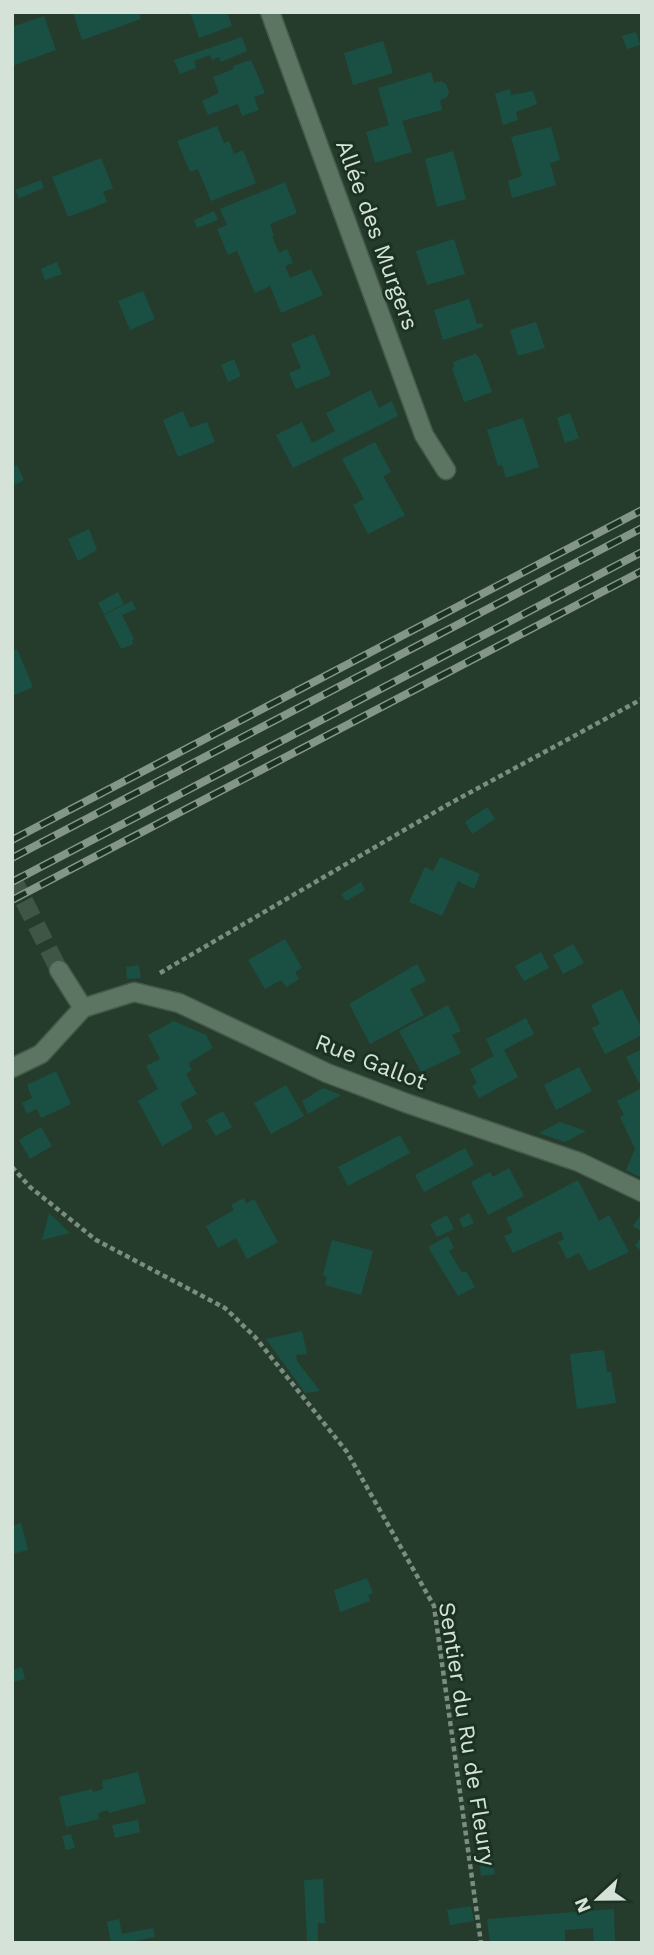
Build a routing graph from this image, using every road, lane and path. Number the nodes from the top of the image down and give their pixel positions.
1 (270, 12) edge
2 (446, 470) dead end
3 (642, 699) edge
4 (59, 970) tunnel mouth
5 (151, 978) dead end
6 (83, 1007) junction
7 (12, 1068) edge
8 (12, 1167) edge
9 (642, 1192) edge
10 (481, 1943) edge

1 - 2 street, Allée des Murgers
3 - 5 path
4 - 6 street
6 - 7 street
6 - 9 street, Rue Gallot
8 - 10 path, Sentier du Ru de Fleury

